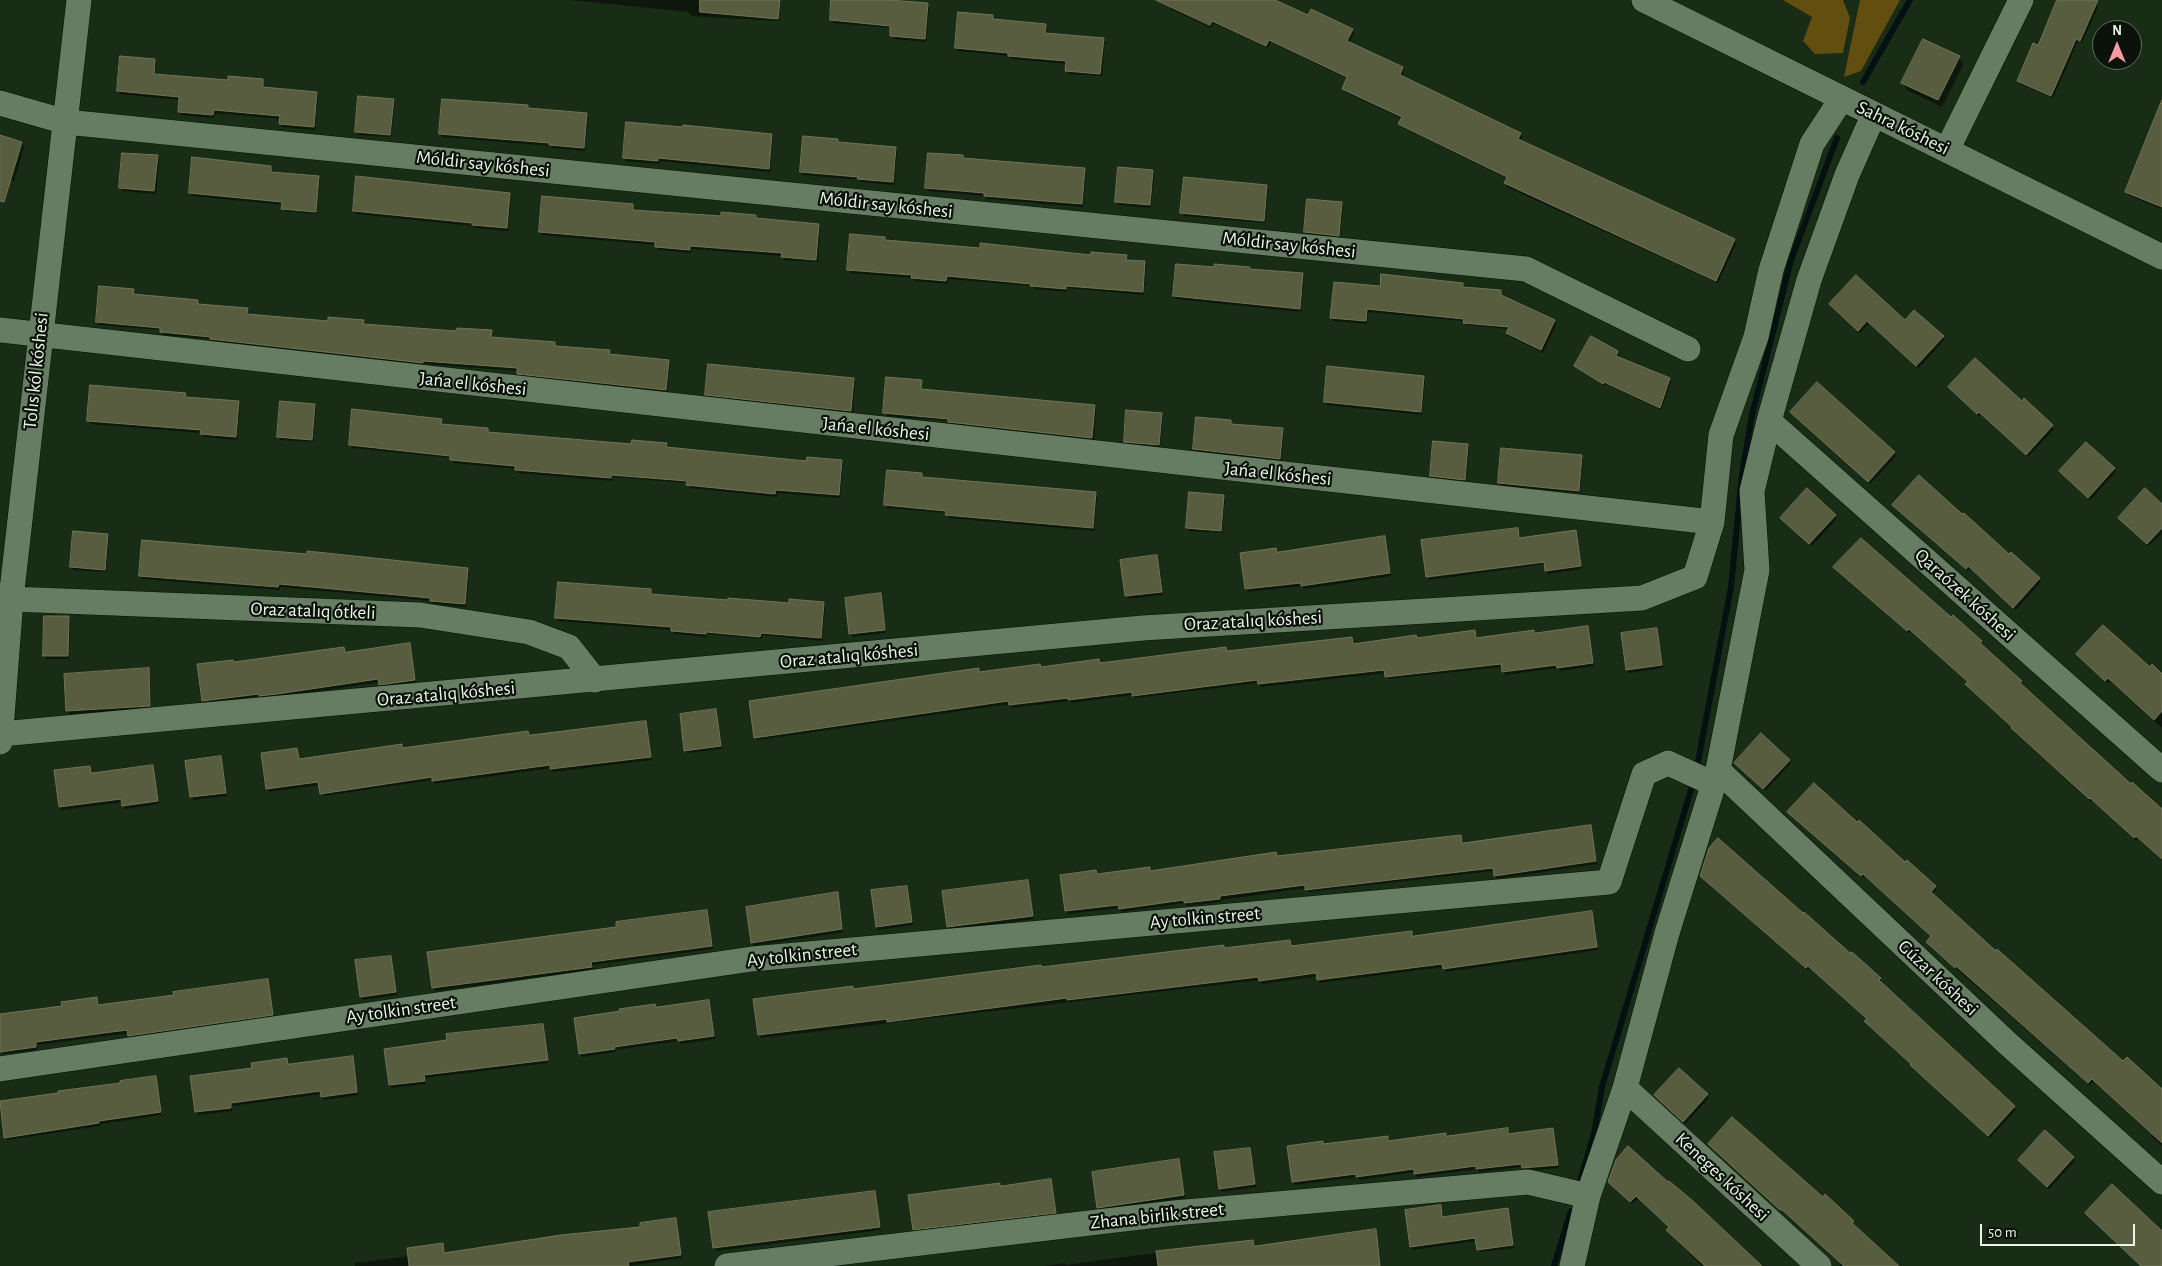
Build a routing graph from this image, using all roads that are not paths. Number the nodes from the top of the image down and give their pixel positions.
1 (80, 0) edge
2 (1644, 0) edge
3 (2021, 0) edge
4 (1842, 98) junction
5 (0, 103) edge
6 (1874, 114) junction
7 (66, 122) junction
8 (1947, 150) junction
9 (2162, 258) edge
10 (0, 330) edge
11 (40, 336) junction
12 (1688, 349) dead end
13 (1769, 421) junction
14 (1712, 522) junction
15 (5, 598) edge
16 (595, 680) junction
17 (0, 738) edge
18 (2162, 770) edge
19 (1716, 777) junction
20 (1608, 882) joint
21 (0, 1069) edge
22 (1625, 1088) junction
23 (2162, 1182) edge
24 (1588, 1196) junction
25 (727, 1266) edge
26 (1572, 1266) edge
27 (1819, 1266) edge

1 - 7 street, Tolıs kól kóshesi
2 - 4 street, Sahra kóshesi
3 - 8 street
4 - 6 street, Sahra kóshesi
4 - 14 street
5 - 7 street, Móldir say kóshesi
6 - 8 street, Sahra kóshesi
6 - 13 street
7 - 11 street, Tolıs kól kóshesi
7 - 12 street, Móldir say kóshesi
8 - 9 street, Sahra kóshesi
10 - 11 street, Jańa el kóshesi
11 - 14 street, Jańa el kóshesi
11 - 15 street, Tolıs kól kóshesi
13 - 18 street, Qaraózek kóshesi
13 - 19 street
14 - 16 street, Oraz atalıq kóshesi
15 - 16 street, Oraz atalıq ótkeli
15 - 17 street, Tolıs kól kóshesi
16 - 17 street, Oraz atalıq kóshesi
19 - 20 street, Gúzar kóshesi
19 - 22 street
19 - 23 street, Gúzar kóshesi
20 - 21 street, Ay tolkin street
22 - 24 street
22 - 27 street, Keneges kóshesi
24 - 25 street, Zhana birlik street
24 - 26 street

